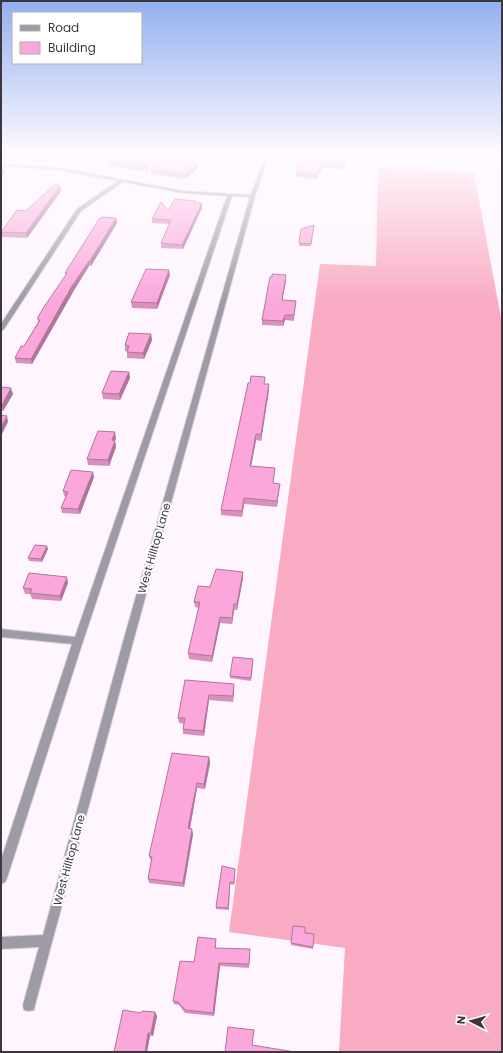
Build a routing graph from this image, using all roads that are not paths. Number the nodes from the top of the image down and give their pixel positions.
1 (86, 205) edge
2 (227, 205) edge
3 (249, 205) edge
4 (1, 329) edge
5 (1, 633) edge
6 (78, 641) junction
7 (1, 878) edge
8 (47, 941) junction
9 (1, 943) edge
10 (29, 1005) dead end

1 - 4 street
2 - 6 street
3 - 8 street, West Hilltop Lane
5 - 6 street
6 - 7 street
8 - 9 street
8 - 10 street, West Hilltop Lane

